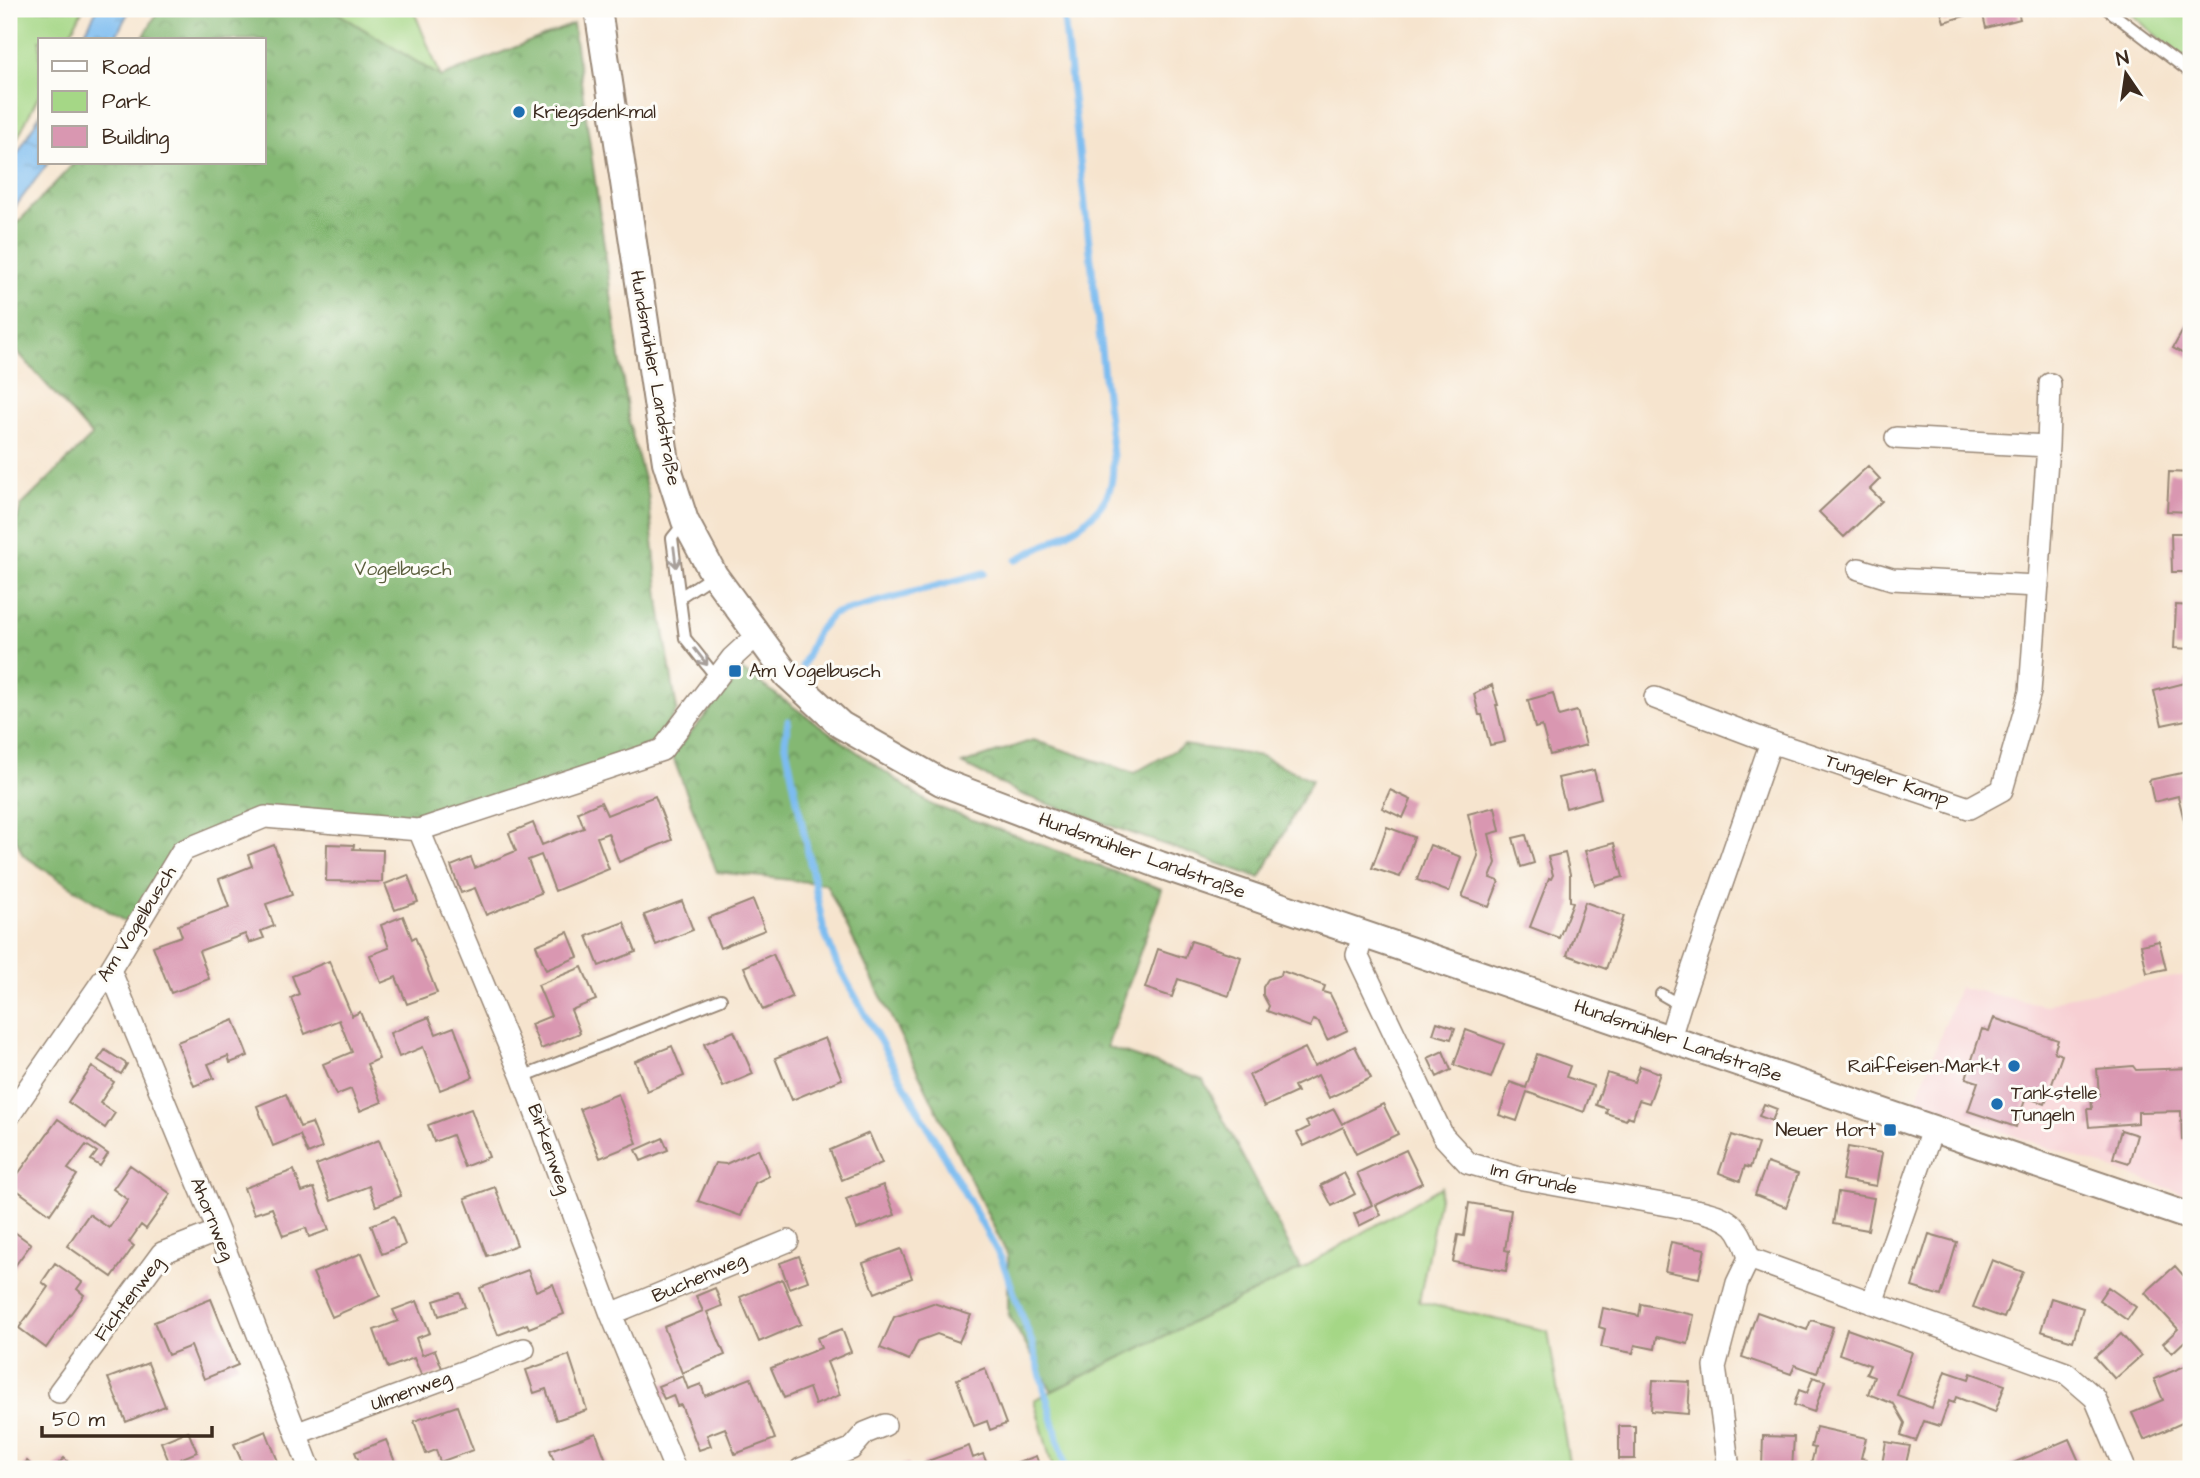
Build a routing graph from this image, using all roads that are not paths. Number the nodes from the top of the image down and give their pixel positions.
1 (598, 9) edge
2 (2107, 9) edge
3 (2191, 73) edge
4 (2050, 384) dead end
5 (1896, 438) dead end
6 (2048, 446) junction
7 (685, 521) junction
8 (1859, 569) dead end
9 (713, 575) junction
10 (2038, 586) junction
11 (680, 597) junction
12 (756, 636) junction
13 (716, 677) junction
14 (1655, 698) dead end
15 (1771, 742) junction
16 (419, 830) junction
17 (1364, 933) junction
18 (110, 970) junction
19 (1661, 994) dead end
20 (721, 999) dead end
21 (1679, 1004) junction
22 (1670, 1038) junction
23 (522, 1077) junction
24 (9, 1116) edge
25 (1933, 1130) junction
26 (2191, 1217) edge
27 (218, 1231) junction
28 (788, 1241) dead end
29 (1749, 1258) junction
30 (1872, 1303) junction
31 (611, 1314) junction
32 (524, 1349) dead end
33 (59, 1392) dead end
34 (885, 1425) dead end
35 (298, 1433) junction
36 (310, 1469) edge
37 (675, 1469) edge
38 (801, 1469) edge
39 (1729, 1469) edge
40 (2125, 1469) edge

1 - 7 street, Hundsmühler Landstraße
2 - 3 lane
4 - 6 street, Tungeler Kamp
5 - 6 street
6 - 10 street, Tungeler Kamp
7 - 9 street, Hundsmühler Landstraße
7 -> 11 lane
8 - 10 street
9 - 11 lane
9 - 12 street, Hundsmühler Landstraße
10 - 15 street, Tungeler Kamp
11 -> 13 lane
12 - 13 street, Am Vogelbusch
12 - 17 street, Hundsmühler Landstraße
13 - 16 street, Am Vogelbusch
14 - 15 street, Tungeler Kamp
15 - 21 street
16 - 18 street, Am Vogelbusch
16 - 23 street, Birkenweg
17 - 22 street, Hundsmühler Landstraße
17 - 29 street, Im Grunde
18 - 24 street, Am Vogelbusch
18 - 27 street, Ahornweg
19 - 21 lane
20 - 23 lane
21 - 22 street
22 - 25 street, Hundsmühler Landstraße
23 - 31 street, Birkenweg
25 - 26 street, Hundsmühler Landstraße
25 - 30 street
27 - 33 street, Fichtenweg
27 - 35 street, Ahornweg
28 - 31 street, Buchenweg
29 - 30 street
29 - 39 street
30 - 40 street
31 - 37 street, Birkenweg
32 - 35 street, Ulmenweg
34 - 38 street
35 - 36 street, Ahornweg

